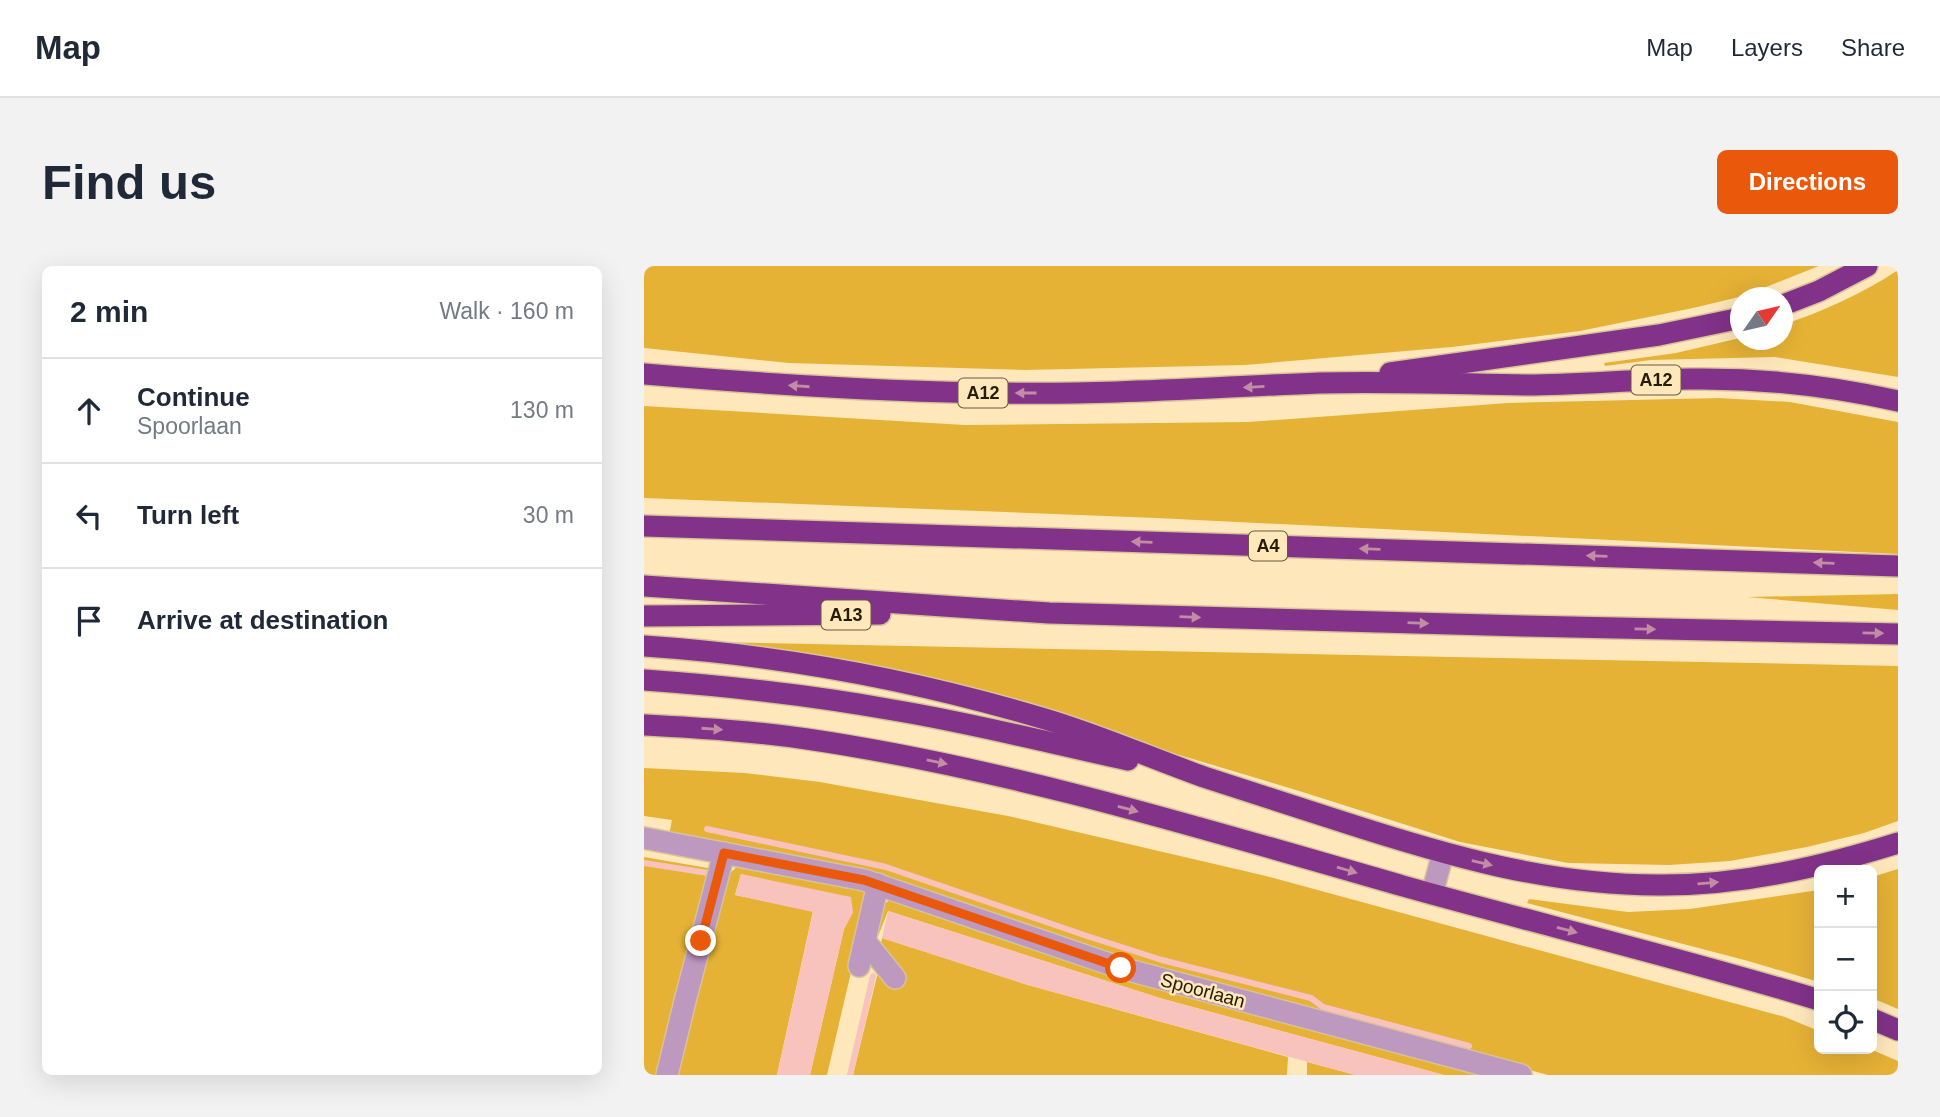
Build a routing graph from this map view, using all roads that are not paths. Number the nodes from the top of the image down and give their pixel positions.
1 (1867, 266) edge
2 (1793, 301) edge
3 (1730, 320) edge
4 (644, 374) edge
5 (1322, 383) junction
6 (1898, 401) edge
7 (644, 526) edge
8 (1895, 566) edge
9 (644, 586) edge
10 (1049, 613) junction
11 (644, 617) edge
12 (1898, 634) edge
13 (644, 646) edge
14 (644, 680) edge
15 (644, 725) edge
16 (1205, 777) junction
17 (644, 838) edge
18 (1898, 843) edge
19 (724, 853) junction
20 (1443, 853) junction
21 (878, 884) junction
22 (1432, 894) junction
23 (865, 941) junction
24 (859, 966) dead end
25 (895, 978) dead end
26 (1814, 998) edge
27 (1877, 1021) edge
28 (1898, 1030) edge
29 (667, 1075) edge
30 (1521, 1075) edge

1 - 2 highway
3 - 5 highway, A12
5 -> 4 highway, A12
5 - 6 highway, A12
8 -> 7 highway, A4
9 - 10 highway
10 - 11 highway, A13
10 -> 12 highway
13 - 16 highway
14 - 16 highway
15 -> 22 highway
16 - 20 highway
17 - 19 street, Spoorlaan
20 -> 18 highway
19 - 21 street, Spoorlaan
19 - 29 street
20 - 22 street
21 - 23 street
21 - 30 street, Spoorlaan
22 -> 26 highway
23 - 24 street
23 - 25 street
27 - 28 highway

